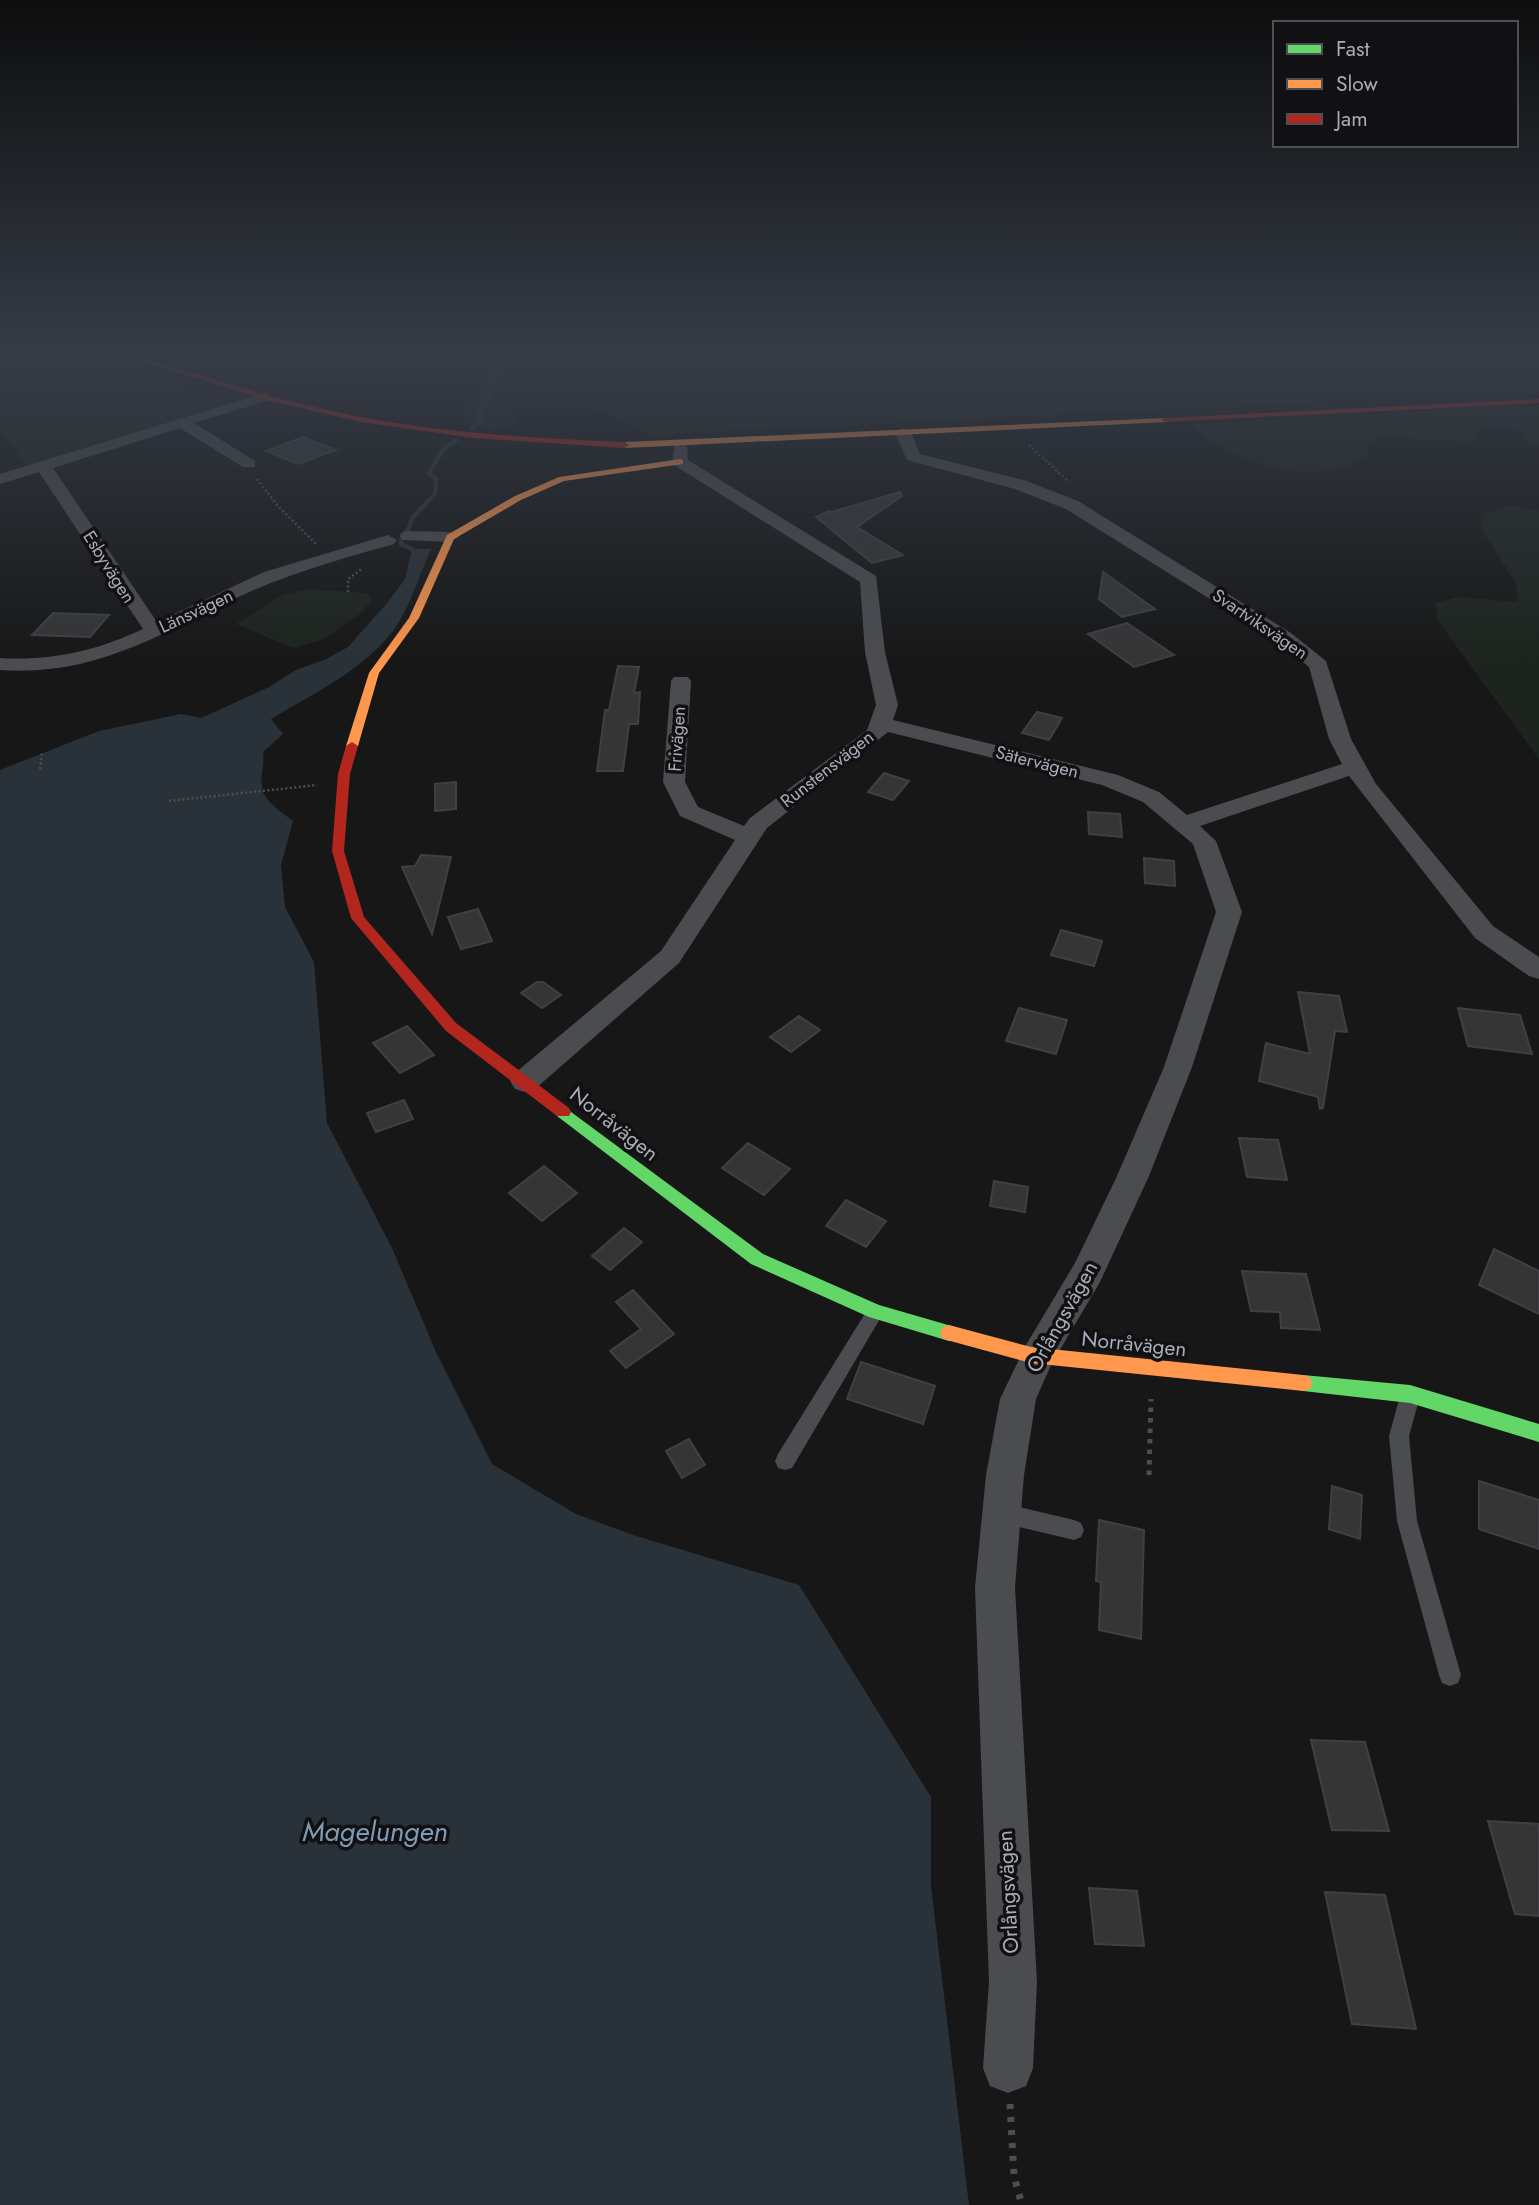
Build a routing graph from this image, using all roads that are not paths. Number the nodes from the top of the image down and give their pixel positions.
1 (74, 458) edge
2 (239, 458) edge
3 (662, 458) edge
4 (686, 458) edge
5 (916, 458) edge
6 (249, 464) road end
7 (45, 467) junction
8 (0, 479) edge
9 (409, 536) dead end
10 (450, 537) junction
11 (388, 540) dead end
12 (154, 631) junction
13 (0, 664) edge
14 (681, 681) dead end
15 (880, 723) junction
16 (1355, 767) junction
17 (1184, 824) junction
18 (749, 837) junction
19 (1539, 970) edge
20 (525, 1081) junction
21 (875, 1312) junction
22 (1038, 1356) junction
23 (1410, 1394) junction
24 (1539, 1433) edge
25 (785, 1461) dead end
26 (1002, 1513) junction
27 (1074, 1530) dead end
28 (1450, 1675) dead end
29 (1008, 2068) road end

1 - 7 street
2 - 6 street
3 - 10 main road
4 - 15 street, Runstensvägen
5 - 16 street, Svartviksvägen
7 - 8 street
7 - 12 street, Esbyvägen
9 - 10 street
10 - 20 main road, Norråvägen
11 - 12 street, Länsvägen
12 - 13 street, Länsvägen
14 - 18 street, Frivägen
15 - 17 street, Sätervägen
15 - 18 street, Runstensvägen
16 - 17 street
16 - 19 street, Svartviksvägen
17 - 22 street, Orlångsvägen
18 - 20 street, Runstensvägen
20 - 21 main road, Norråvägen
21 - 22 main road, Norråvägen
21 - 25 lane
22 - 23 main road, Norråvägen
22 - 26 street, Orlångsvägen
23 - 24 main road, Norråvägen
23 - 28 lane
26 - 27 lane
26 - 29 street, Orlångsvägen

